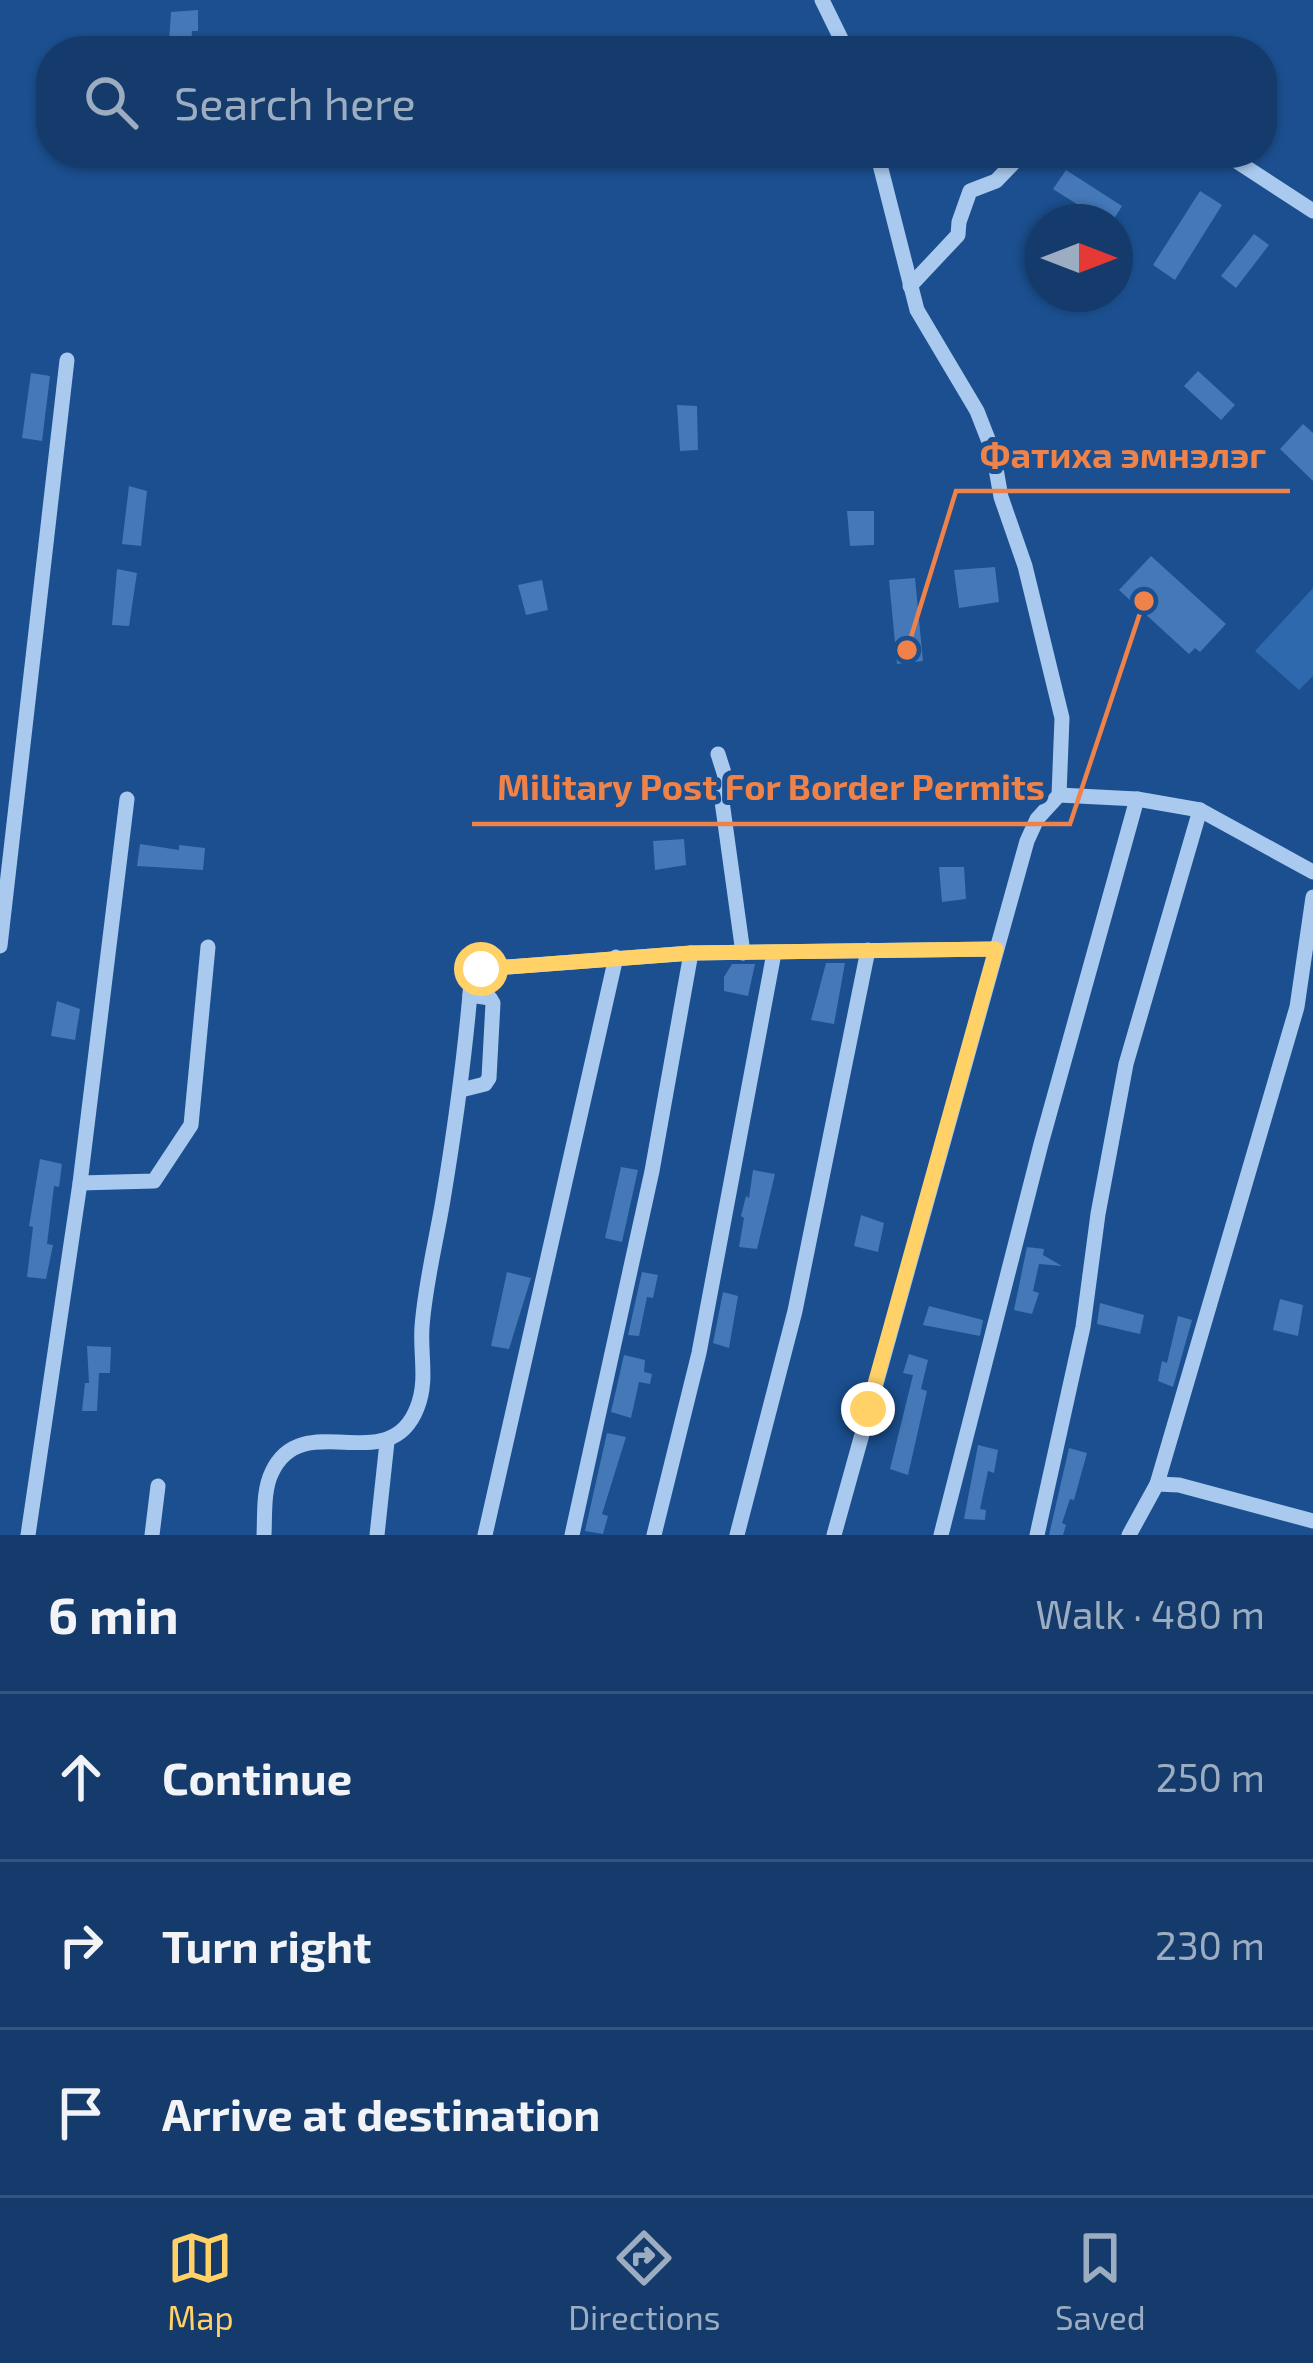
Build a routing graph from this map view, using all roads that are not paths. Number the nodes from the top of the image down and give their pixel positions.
1 (822, 0) edge
2 (840, 36) edge
3 (881, 168) edge
4 (1009, 168) edge
5 (1247, 168) edge
6 (1313, 212) edge
7 (910, 286) junction
8 (67, 359) dead end
9 (718, 754) dead end
10 (1059, 795) junction
11 (127, 799) dead end
12 (1137, 800) junction
13 (1200, 810) junction
14 (1313, 872) edge
15 (1313, 897) edge
16 (0, 946) edge
17 (208, 947) dead end
18 (996, 949) junction
19 (868, 950) junction
20 (692, 953) junction
21 (743, 953) junction
22 (774, 953) junction
23 (616, 957) junction
24 (470, 995) junction
25 (461, 1090) junction
26 (80, 1183) junction
27 (388, 1442) junction
28 (1157, 1484) junction
29 (158, 1486) dead end
30 (1313, 1521) edge
31 (28, 1535) edge
32 (152, 1535) edge
33 (264, 1535) edge
34 (377, 1535) edge
35 (485, 1535) edge
36 (572, 1535) edge
37 (654, 1535) edge
38 (736, 1535) edge
39 (834, 1535) edge
40 (941, 1535) edge
41 (1036, 1535) edge
42 (1129, 1535) edge

1 - 2 street
3 - 7 street
4 - 7 street
5 - 6 street
7 - 10 street
8 - 16 street
9 - 21 street
10 - 12 street
10 - 18 street
11 - 26 street
12 - 13 street
12 - 40 street
13 - 14 street
13 - 41 street
15 - 28 street
17 - 26 street
18 - 19 street
18 - 39 street
19 - 22 street
19 - 38 street
20 - 21 street
20 - 23 street
20 - 36 street
21 - 22 street
22 - 37 street
23 - 24 street
23 - 35 street
24 - 25 street
24 - 25 street
25 - 27 street
26 - 31 street
27 - 33 street
27 - 34 street
28 - 30 street
28 - 42 street
29 - 32 street

